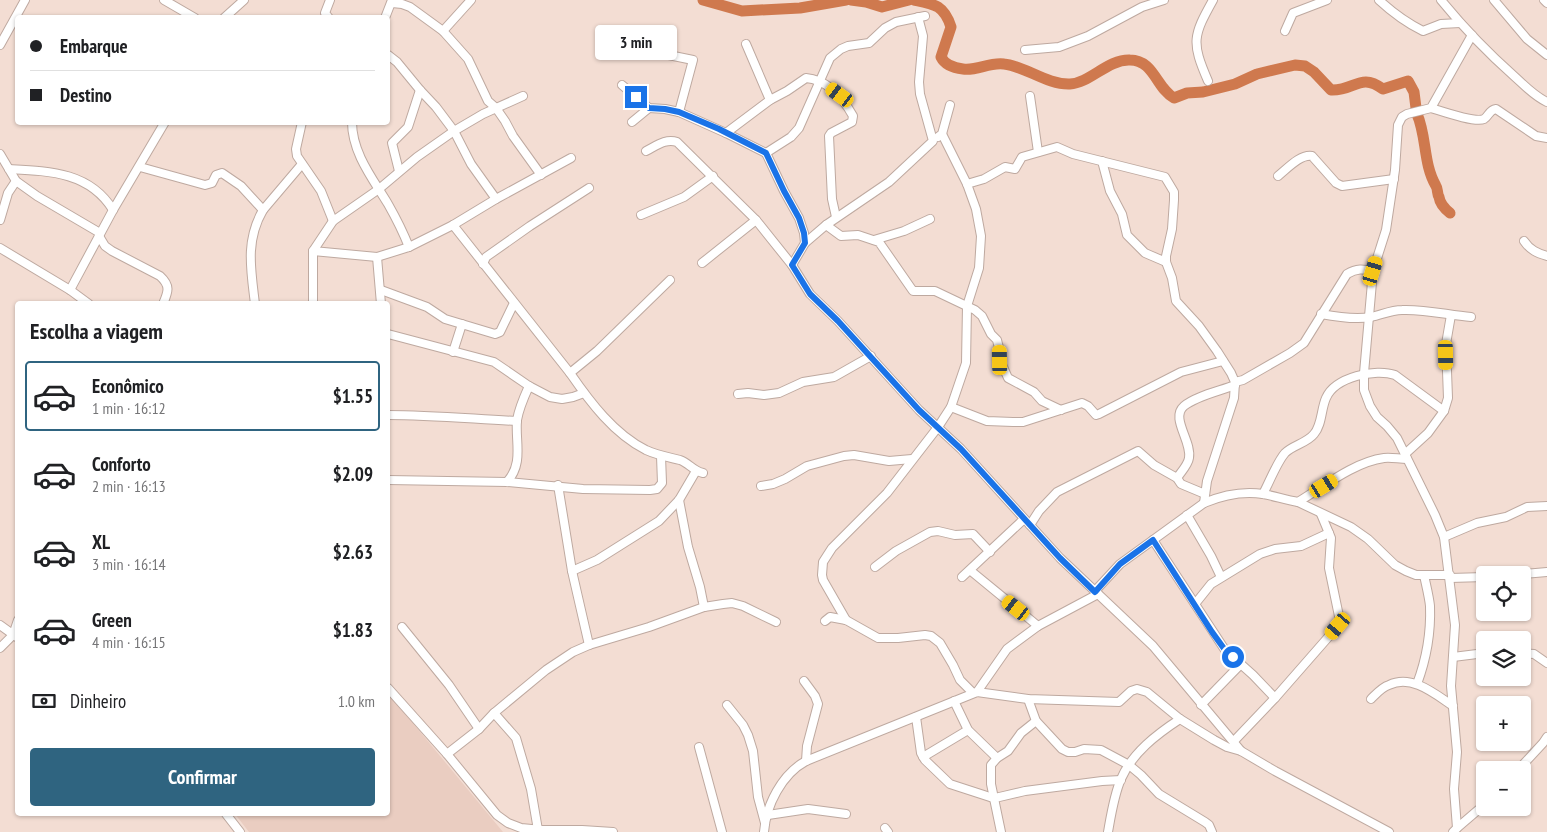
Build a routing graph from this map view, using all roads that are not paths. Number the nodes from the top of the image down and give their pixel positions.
1 (25, 0) edge
2 (164, 0) edge
3 (244, 0) edge
4 (330, 0) edge
5 (1164, 0) edge
6 (1214, 0) edge
7 (1327, 0) edge
8 (1379, 0) edge
9 (1440, 0) edge
10 (1494, 0) edge
11 (1544, 0) edge
12 (392, 1) edge
13 (467, 2) edge
14 (1547, 2) edge
15 (17, 15) edge
16 (190, 15) edge
17 (227, 15) edge
18 (327, 15) edge
19 (386, 15) edge
20 (15, 18) edge
21 (1460, 23) junction
22 (1286, 31) dead end
23 (443, 32) junction
24 (632, 33) dead end
25 (1472, 36) junction
26 (746, 44) dead end
27 (0, 45) edge
28 (1025, 50) dead end
29 (1547, 55) edge
30 (390, 57) edge
31 (819, 80) junction
32 (1208, 81) dead end
33 (622, 85) dead end
34 (420, 90) junction
35 (523, 96) dead end
36 (1030, 96) dead end
37 (770, 100) junction
38 (1547, 102) edge
39 (950, 105) dead end
40 (496, 108) junction
41 (649, 108) junction
42 (1431, 108) junction
43 (679, 112) junction
44 (632, 122) dead end
45 (163, 125) edge
46 (301, 125) edge
47 (352, 125) edge
48 (454, 131) junction
49 (726, 133) junction
50 (942, 134) junction
51 (1547, 138) edge
52 (932, 141) junction
53 (646, 151) dead end
54 (1038, 152) junction
55 (766, 153) junction
56 (0, 154) edge
57 (571, 158) dead end
58 (1102, 161) junction
59 (302, 164) junction
60 (140, 166) junction
61 (9, 169) junction
62 (399, 171) junction
63 (542, 175) junction
64 (713, 176) junction
65 (1278, 176) dead end
66 (1394, 179) junction
67 (16, 181) junction
68 (967, 184) junction
69 (590, 188) dead end
70 (379, 189) junction
71 (496, 198) junction
72 (113, 210) junction
73 (263, 210) junction
74 (641, 215) dead end
75 (836, 217) junction
76 (930, 219) dead end
77 (0, 220) edge
78 (756, 220) junction
79 (333, 221) junction
80 (453, 225) junction
81 (826, 225) junction
82 (100, 235) junction
83 (874, 240) junction
84 (1524, 241) dead end
85 (805, 243) junction
86 (409, 247) junction
87 (0, 248) edge
88 (313, 251) junction
89 (1547, 256) edge
90 (377, 257) junction
91 (485, 261) junction
92 (1166, 262) junction
93 (702, 264) dead end
94 (792, 265) junction
95 (1373, 271) junction
96 (670, 280) dead end
97 (70, 290) junction
98 (381, 290) junction
99 (85, 301) edge
100 (164, 301) edge
101 (254, 301) edge
102 (315, 301) edge
103 (381, 301) edge
104 (514, 303) junction
105 (967, 306) junction
106 (1321, 314) junction
107 (1451, 315) junction
108 (1369, 317) junction
109 (1471, 317) dead end
110 (462, 324) junction
111 (390, 335) edge
112 (453, 352) junction
113 (871, 356) junction
114 (1223, 361) junction
115 (570, 372) junction
116 (1364, 373) junction
117 (1235, 384) junction
118 (529, 386) junction
119 (584, 392) junction
120 (738, 394) dead end
121 (951, 407) junction
122 (1061, 410) junction
123 (1444, 411) junction
124 (390, 415) edge
125 (517, 421) junction
126 (938, 427) junction
127 (662, 456) junction
128 (1406, 456) junction
129 (912, 459) junction
130 (1178, 478) junction
131 (390, 480) edge
132 (507, 482) junction
133 (558, 486) junction
134 (761, 486) dead end
135 (1263, 494) junction
136 (1205, 498) junction
137 (679, 500) junction
138 (1298, 502) junction
139 (1547, 506) edge
140 (1321, 514) junction
141 (1187, 515) junction
142 (1027, 522) junction
143 (1329, 533) junction
144 (1444, 537) junction
145 (1153, 540) junction
146 (990, 552) junction
147 (876, 567) dead end
148 (970, 570) junction
149 (572, 571) junction
150 (1547, 572) edge
151 (1531, 573) edge
152 (1424, 575) junction
153 (962, 576) dead end
154 (1221, 577) junction
155 (1450, 577) junction
156 (1476, 577) edge
157 (1096, 593) junction
158 (1195, 604) junction
159 (704, 607) junction
160 (825, 620) dead end
161 (846, 620) junction
162 (15, 622) edge
163 (776, 622) dead end
164 (1, 625) edge
165 (1038, 626) junction
166 (402, 627) dead end
167 (15, 636) edge
168 (589, 645) junction
169 (0, 648) edge
170 (1476, 654) edge
171 (1531, 654) edge
172 (1453, 657) junction
173 (1547, 663) edge
174 (1242, 664) junction
175 (804, 681) dead end
176 (1416, 684) junction
177 (390, 690) edge
178 (974, 693) junction
179 (1275, 698) junction
180 (1028, 699) junction
181 (1371, 699) dead end
182 (954, 701) junction
183 (727, 705) dead end
184 (1201, 705) junction
185 (1453, 706) junction
186 (494, 713) junction
187 (916, 716) junction
188 (1180, 719) junction
189 (1036, 721) junction
190 (478, 729) junction
191 (968, 730) junction
192 (1547, 737) edge
193 (1234, 741) junction
194 (699, 747) dead end
195 (1241, 751) junction
196 (447, 754) junction
197 (923, 757) junction
198 (997, 758) junction
199 (806, 761) junction
200 (1526, 761) edge
201 (1129, 765) junction
202 (1121, 780) junction
203 (995, 798) junction
204 (1476, 812) edge
205 (846, 814) dead end
206 (768, 815) junction
207 (228, 816) edge
208 (765, 823) junction
209 (1455, 830) edge
210 (541, 831) edge
211 (240, 832) edge
212 (613, 832) edge
213 (722, 832) edge
214 (764, 832) edge
215 (1001, 832) edge
216 (1108, 832) edge
217 (1212, 832) edge
218 (1389, 832) edge

1 - 15 street
2 - 16 street
3 - 17 street
4 - 18 street
5 - 28 street
6 - 32 street
7 - 22 street
8 - 21 street
9 - 21 street
10 - 29 street
11 - 14 street
12 - 19 street
12 - 23 street
13 - 23 street
20 - 27 street
21 - 25 street
23 - 40 street
24 - 43 street
25 - 38 street
25 - 42 street
26 - 37 street
30 - 34 street
31 - 37 street
31 - 52 street
31 - 55 street
31 - 75 street
33 - 41 street
34 - 48 street
34 - 62 street
35 - 40 street
36 - 54 street
37 - 49 street
39 - 50 street
40 - 48 street
40 - 63 street
41 - 43 street
41 - 44 street
42 - 51 street
42 - 66 street
43 - 49 street
45 - 60 street
46 - 59 street
47 - 70 street
48 - 62 street
48 - 71 street
49 - 55 street
50 - 52 street
50 - 68 street
52 - 75 street
53 - 64 street
54 - 58 street
54 - 68 street
55 - 85 street
56 - 61 street
57 - 63 street
58 - 92 street
58 - 92 street
59 - 73 street
59 - 79 street
60 - 72 street
60 - 73 street
61 - 67 street
61 - 72 street
62 - 70 street
63 - 71 street
64 - 74 street
64 - 78 street
65 - 66 street
66 - 95 street
67 - 77 street
67 - 82 street
68 - 105 street
69 - 91 street
70 - 79 street
70 - 86 street
71 - 80 street
72 - 82 street
73 - 101 street
75 - 81 street
76 - 83 street
78 - 93 street
78 - 94 street
79 - 88 street
80 - 86 street
80 - 91 street
81 - 83 street
81 - 85 street
82 - 97 street
82 - 100 street
83 - 105 street
84 - 89 street
85 - 94 street
86 - 90 street
87 - 97 street
88 - 90 street
88 - 102 street
90 - 98 street
91 - 104 street
92 - 114 street
94 - 113 street
95 - 106 street
95 - 108 street
96 - 115 street
97 - 99 street
98 - 103 street
98 - 110 street
104 - 110 street
104 - 115 street
105 - 121 street
105 - 122 street
106 - 108 street
106 - 117 street
107 - 108 street
107 - 109 street
107 - 123 street
108 - 116 street
110 - 112 street
111 - 112 street
112 - 118 street
113 - 120 street
113 - 126 street
114 - 117 street
114 - 122 street
115 - 119 street
116 - 123 street
116 - 128 street
116 - 135 street
117 - 130 street
117 - 136 street
118 - 119 street
118 - 125 street
119 - 127 street
121 - 122 street
121 - 126 street
123 - 128 street
124 - 125 street
125 - 132 street
126 - 129 street
126 - 142 street
127 - 133 street
127 - 137 street
128 - 138 street
128 - 144 street
129 - 134 street
129 - 161 street
130 - 136 street
130 - 142 street
131 - 132 street
132 - 133 street
133 - 149 street
135 - 136 street
135 - 138 street
136 - 141 street
137 - 149 street
137 - 159 street
138 - 140 street
139 - 144 street
140 - 143 street
140 - 152 street
141 - 145 street
141 - 154 street
142 - 146 street
142 - 157 street
143 - 154 street
143 - 179 street
144 - 155 street
145 - 157 street
145 - 158 street
146 - 147 street
146 - 148 street
148 - 153 street
148 - 165 street
149 - 168 street
150 - 151 street
152 - 155 street
152 - 176 street
154 - 158 street
155 - 156 street
155 - 172 street
157 - 165 street
157 - 184 street
158 - 174 street
159 - 163 street
159 - 168 street
160 - 161 street
161 - 178 street
162 - 164 street
164 - 167 street
165 - 178 street
166 - 190 street
167 - 169 street
168 - 186 street
170 - 172 street
171 - 173 street
172 - 185 street
174 - 179 street
174 - 184 street
175 - 199 street
176 - 181 street
176 - 185 street
177 - 196 street
178 - 180 street
178 - 182 street
179 - 193 street
180 - 188 street
180 - 189 street
182 - 187 street
182 - 191 street
183 - 208 street
184 - 193 street
185 - 209 street
186 - 190 street
186 - 210 street
187 - 197 street
187 - 199 street
188 - 195 street
188 - 201 street
189 - 198 street
189 - 201 street
190 - 196 street
191 - 197 street
191 - 198 street
192 - 200 street
193 - 195 street
194 - 213 street
195 - 218 street
196 - 210 street
197 - 203 street
198 - 203 street
199 - 206 street
201 - 202 street
201 - 217 street
202 - 203 street
202 - 216 street
203 - 215 street
204 - 209 street
205 - 206 street
206 - 208 street
207 - 211 street
208 - 214 street
210 - 212 street

